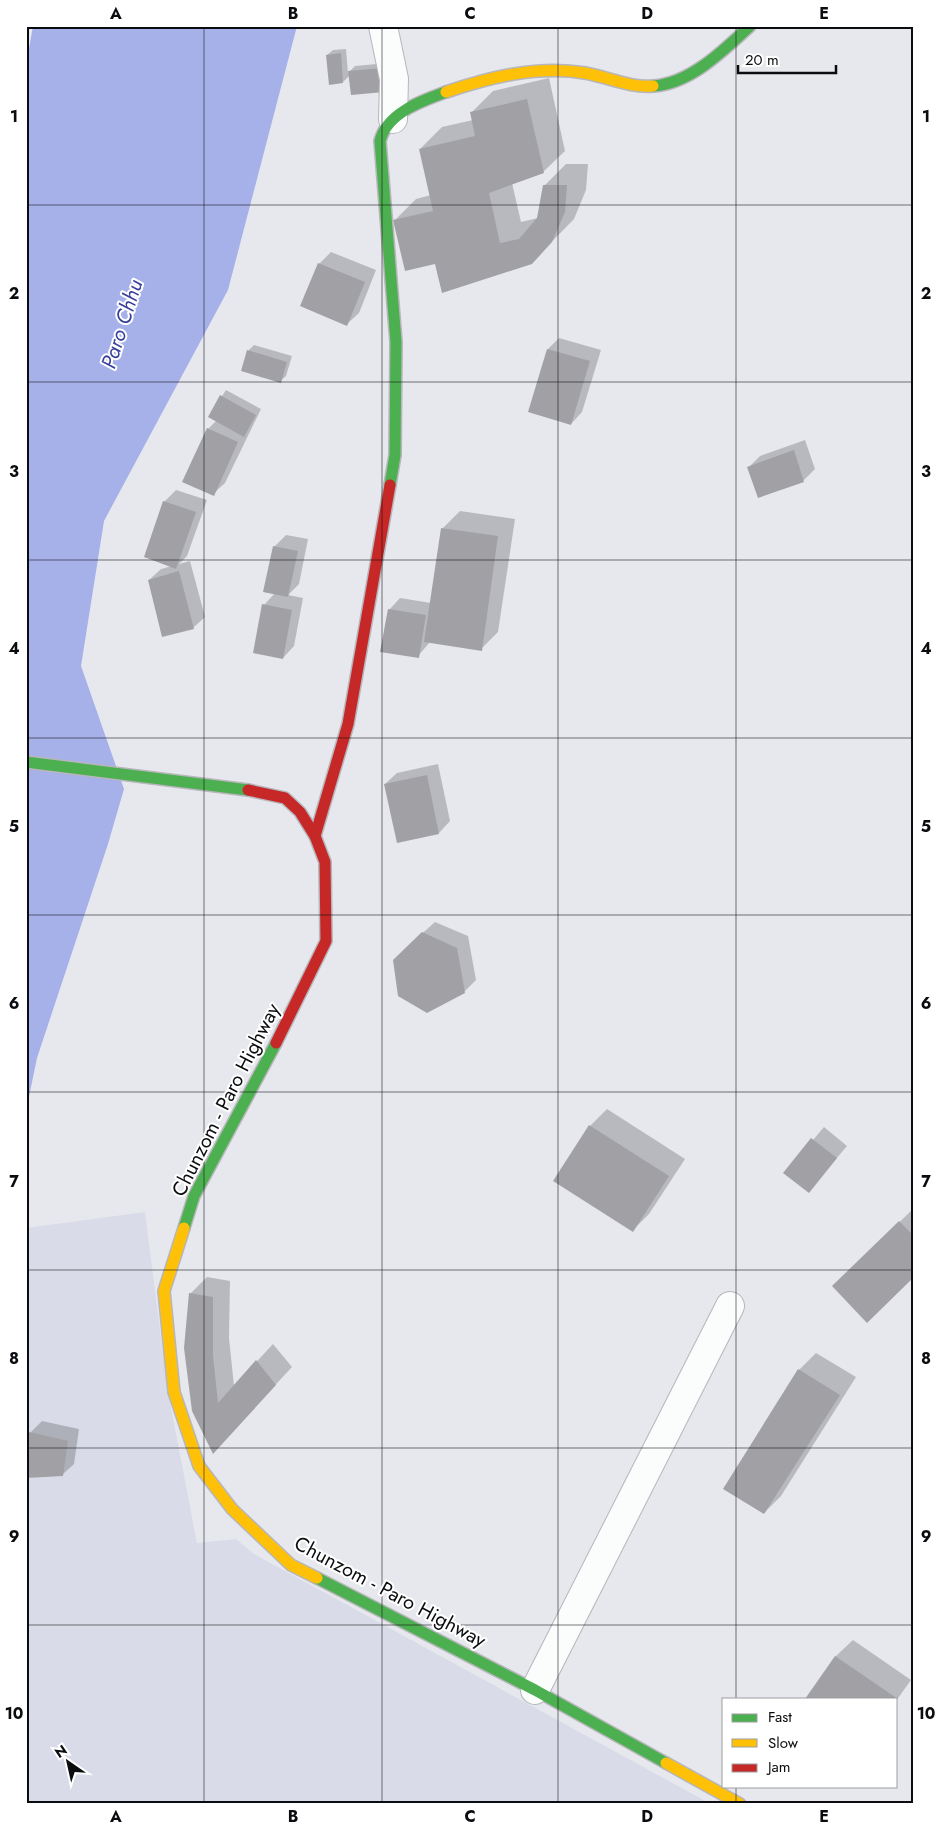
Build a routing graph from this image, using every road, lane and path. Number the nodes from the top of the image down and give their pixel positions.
1 (383, 26) edge
2 (750, 26) edge
3 (393, 119) junction
4 (26, 762) edge
5 (315, 836) junction
6 (730, 1306) dead end
7 (535, 1690) junction
8 (740, 1804) edge

1 - 3 street
2 - 3 street
3 - 5 street
4 - 5 street, Chunzom - Paro Highway
5 - 7 street, Chunzom - Paro Highway
6 - 7 street
7 - 8 street, Chunzom - Paro Highway

